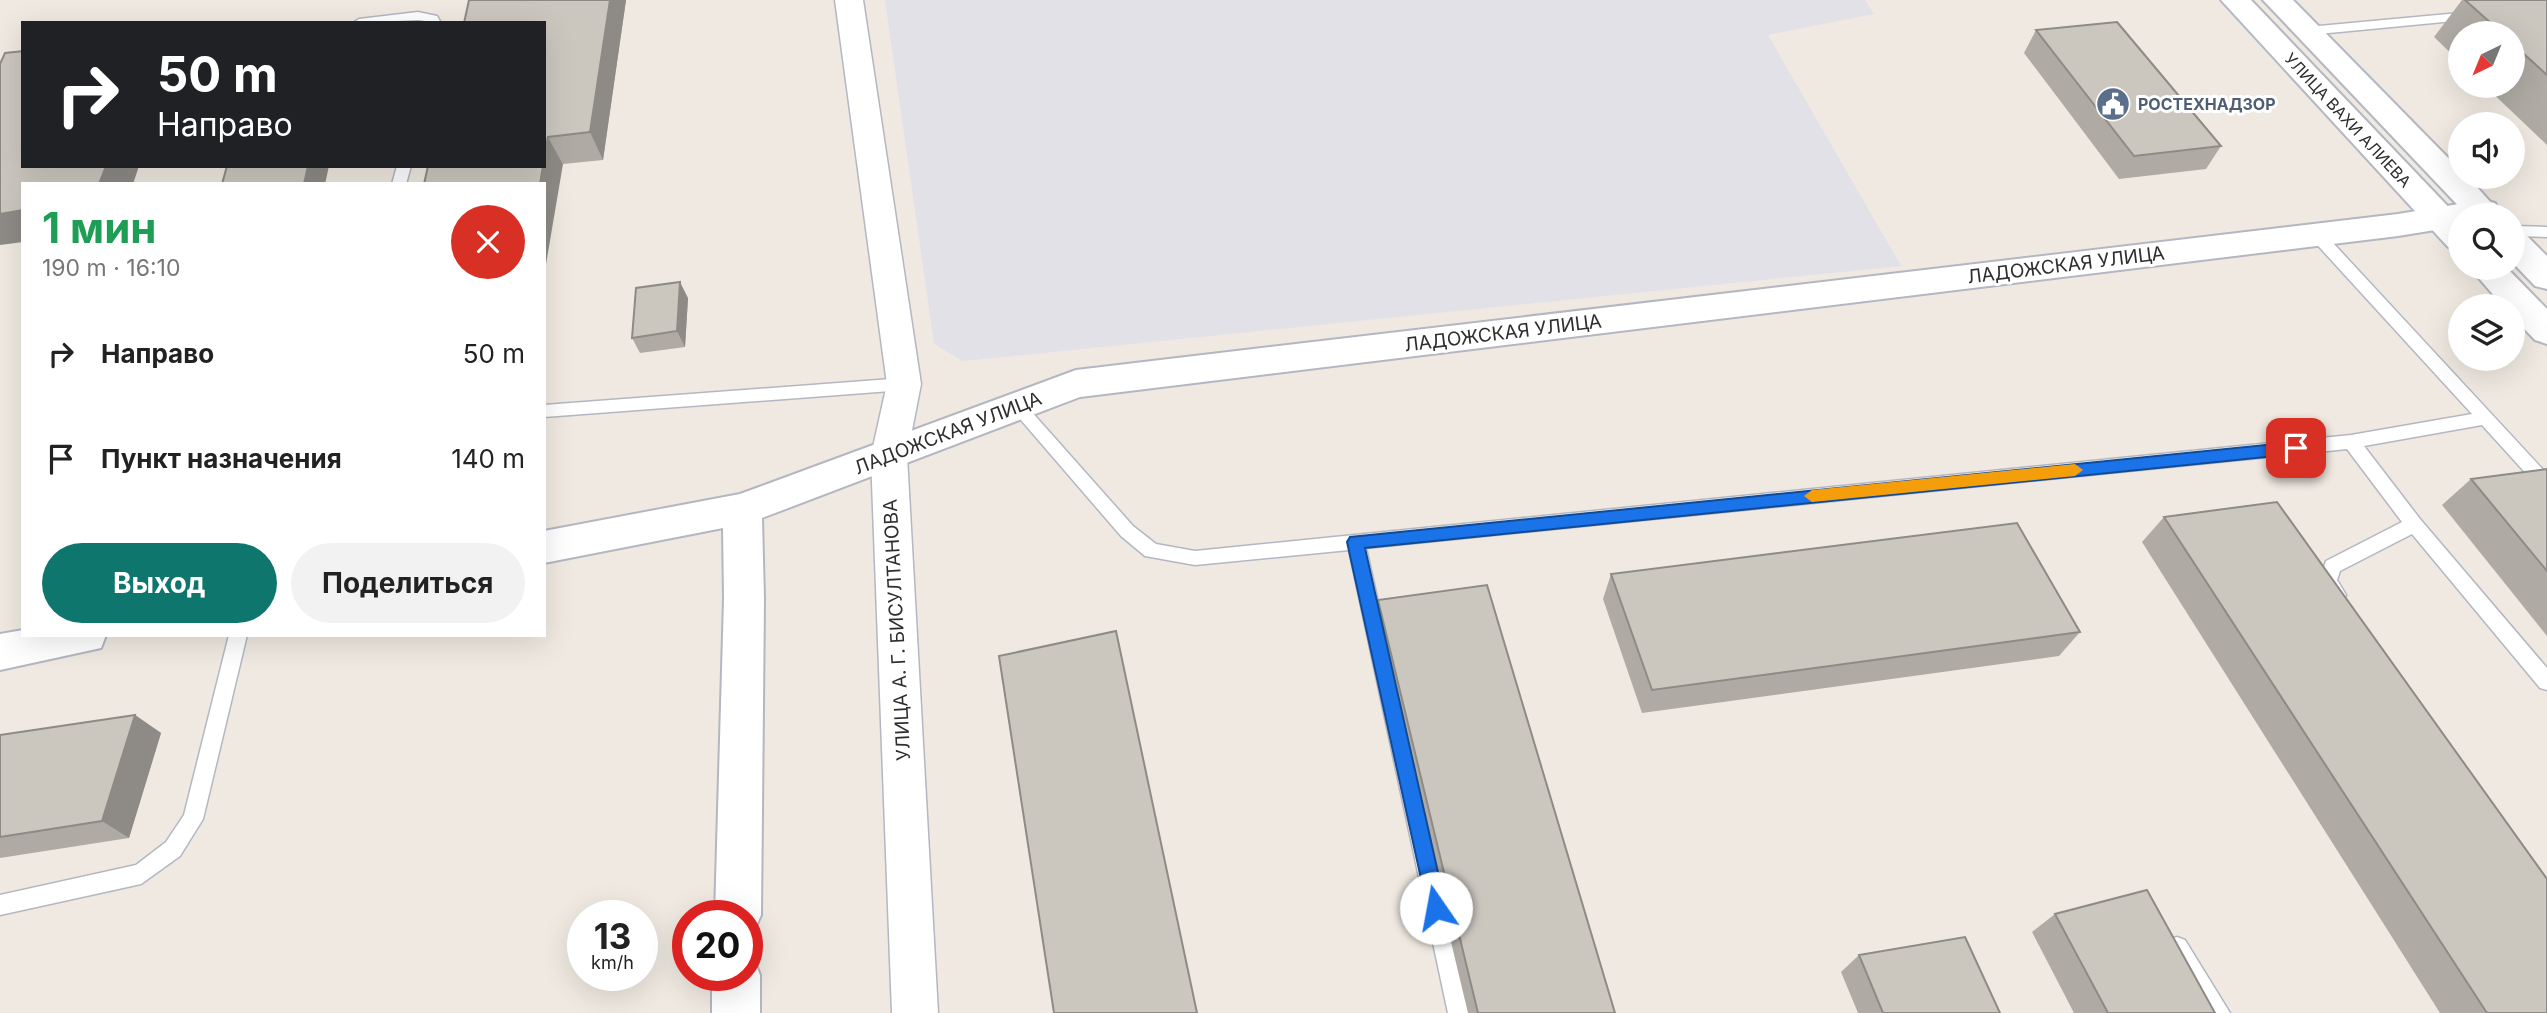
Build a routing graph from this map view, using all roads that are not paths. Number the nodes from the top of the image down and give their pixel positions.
1 (849, 0) edge
2 (2235, 0) edge
3 (2277, 0) edge
4 (2482, 15) edge
5 (376, 21) edge
6 (434, 21) edge
7 (2308, 31) junction
8 (2475, 203) edge
9 (2448, 226) edge
10 (2448, 229) edge
11 (2525, 231) edge
12 (2547, 232) edge
13 (2316, 234) junction
14 (2525, 254) edge
15 (2547, 277) edge
16 (2498, 280) edge
17 (2547, 331) edge
18 (904, 384) junction
19 (1017, 405) junction
20 (546, 411) edge
21 (2486, 418) junction
22 (2351, 442) junction
23 (889, 456) junction
24 (2547, 485) edge
25 (741, 509) junction
26 (2414, 524) junction
27 (1356, 542) junction
28 (546, 547) edge
29 (2351, 616) edge
30 (76, 637) edge
31 (238, 637) edge
32 (0, 652) edge
33 (2547, 682) edge
34 (737, 900) edge
35 (0, 905) edge
36 (2168, 934) edge
37 (736, 991) edge
38 (736, 1013) edge
39 (915, 1013) edge
40 (1459, 1013) edge
41 (2219, 1013) edge

1 - 18 street, УЛИЦА А. Г. БИСУЛТАНОВА
2 - 9 street, УЛИЦА ВАХИ АЛИЕВА
3 - 7 street, УЛИЦА ВАХИ АЛИЕВА
4 - 7 lane
5 - 6 lane
7 - 8 street, УЛИЦА ВАХИ АЛИЕВА
10 - 13 street, ЛАДОЖСКАЯ УЛИЦА
11 - 12 lane
13 - 19 street, ЛАДОЖСКАЯ УЛИЦА
13 - 21 lane
14 - 15 street
16 - 17 street
18 - 20 lane
18 - 23 street, УЛИЦА А. Г. БИСУЛТАНОВА
19 - 23 street, ЛАДОЖСКАЯ УЛИЦА
19 - 27 lane
21 - 22 lane
21 - 24 lane
22 - 26 lane
22 - 27 lane
23 - 25 street, ЛАДОЖСКАЯ УЛИЦА
23 - 39 street, УЛИЦА А. Г. БИСУЛТАНОВА
25 - 28 street, ЛАДОЖСКАЯ УЛИЦА
25 - 34 street
26 - 29 lane
26 - 33 lane
27 - 40 lane
30 - 32 street
31 - 35 lane
36 - 41 lane
37 - 38 street

